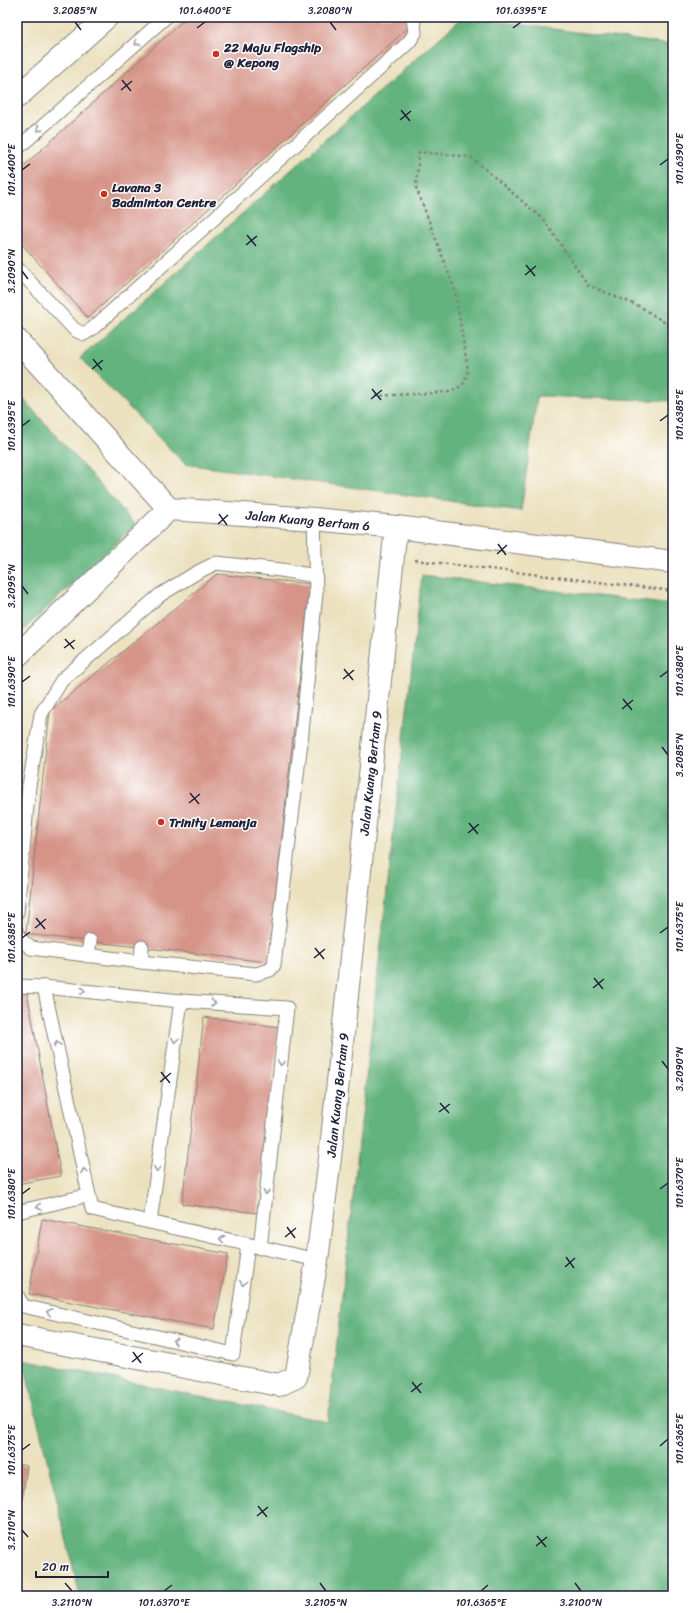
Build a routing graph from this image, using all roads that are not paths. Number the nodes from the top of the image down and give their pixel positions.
1 (107, 17) edge
2 (166, 17) edge
3 (413, 17) edge
4 (17, 97) edge
5 (17, 148) edge
6 (17, 268) edge
7 (17, 340) edge
8 (169, 509) junction
9 (314, 519) junction
10 (396, 527) junction
11 (673, 562) edge
12 (315, 576) junction
13 (17, 656) edge
14 (17, 912) edge
15 (17, 932) edge
16 (90, 941) dead end
17 (142, 947) dead end
18 (88, 956) junction
19 (141, 962) junction
20 (17, 986) edge
21 (44, 987) junction
22 (181, 1001) junction
23 (89, 1195) junction
24 (17, 1212) edge
25 (150, 1222) junction
26 (254, 1246) junction
27 (317, 1260) junction
28 (17, 1295) edge
29 (17, 1335) edge

1 - 4 street
2 -> 5 lane
3 - 6 lane
7 - 8 street
8 - 9 street, Jalan Kuang Bertam 6
8 - 13 street
9 - 10 street, Jalan Kuang Bertam 6
9 - 12 lane
10 - 11 street, Jalan Kuang Bertam 6
10 - 27 street, Jalan Kuang Bertam 9
12 - 14 lane
12 - 19 lane
15 - 18 lane
16 - 18 lane
17 - 19 lane
18 - 19 lane
20 - 21 lane
21 -> 22 lane
23 -> 21 lane
22 -> 25 lane
22 -> 26 lane
23 -> 24 lane
23 - 25 lane
26 -> 25 lane
26 - 27 lane
26 -> 28 lane
27 - 29 street, Jalan Kuang Bertam 9

